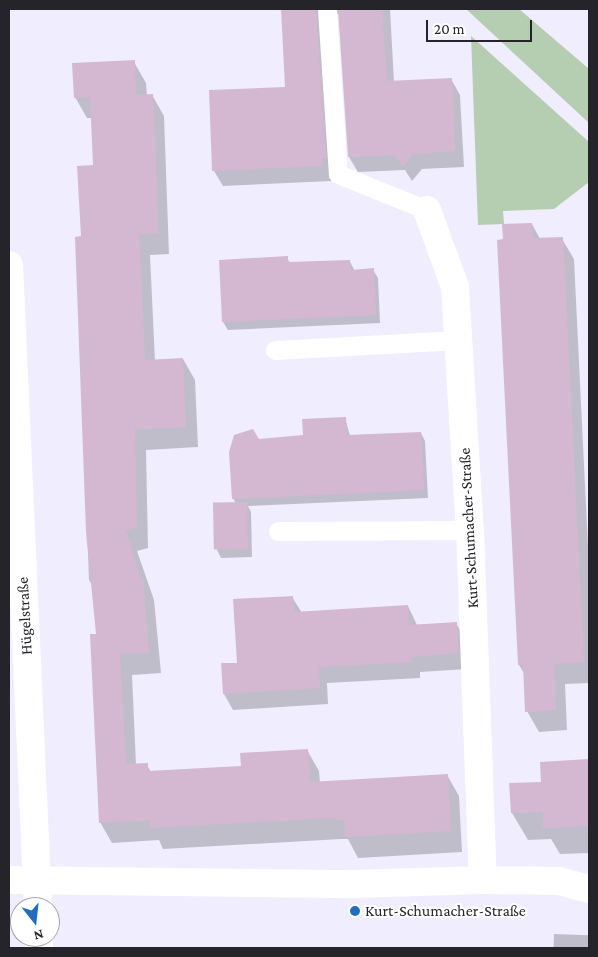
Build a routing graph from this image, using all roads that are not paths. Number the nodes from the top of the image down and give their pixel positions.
1 (326, 9) edge
2 (427, 210) joint
3 (9, 265) edge
4 (458, 340) junction
5 (274, 350) dead end
6 (470, 530) junction
7 (278, 532) dead end
8 (9, 880) edge
9 (483, 880) junction
10 (589, 888) edge
11 (37, 894) edge

1 - 2 lane
2 - 4 street, Kurt-Schumacher-Straße
3 - 11 street, Hügelstraße
4 - 5 lane
4 - 6 street, Kurt-Schumacher-Straße
6 - 7 lane
6 - 9 street, Kurt-Schumacher-Straße
8 - 11 street
9 - 10 street
9 - 11 street

